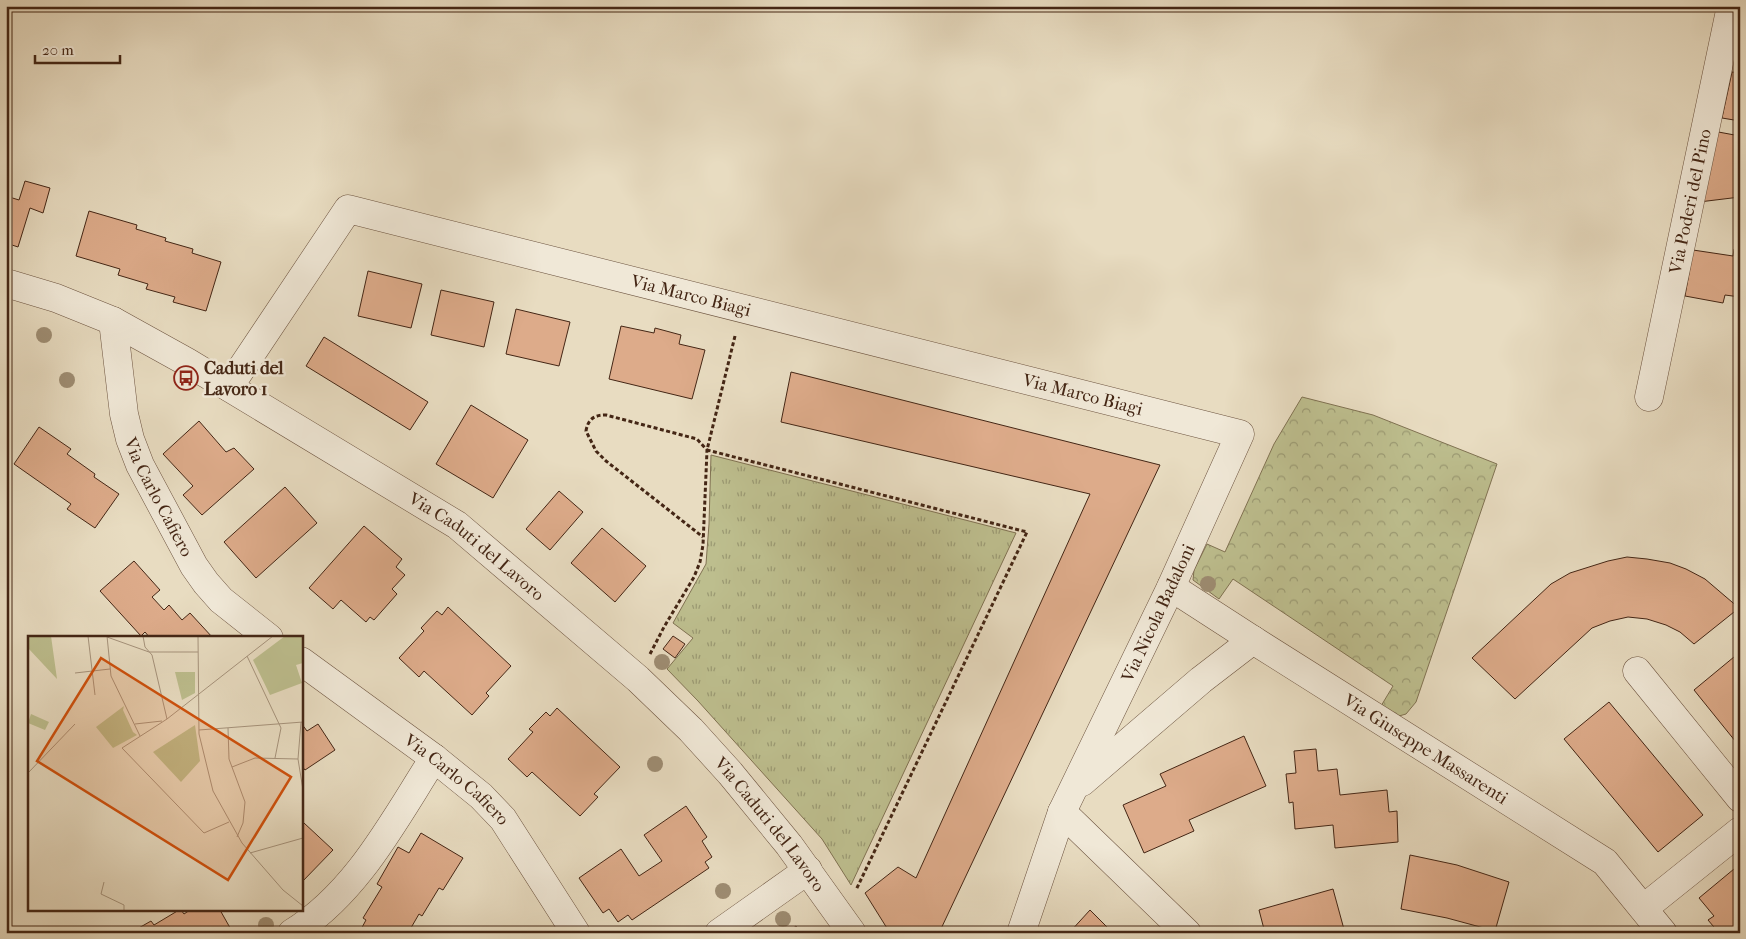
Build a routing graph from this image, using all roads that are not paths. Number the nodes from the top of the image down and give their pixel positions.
1 (1731, 6) edge
2 (6, 283) edge
3 (113, 321) junction
4 (229, 387) junction
5 (1649, 397) dead end
6 (1240, 434) joint
7 (1172, 587) junction
8 (266, 636) edge
9 (1253, 640) junction
10 (302, 662) edge
11 (1638, 671) dead end
12 (434, 758) junction
13 (1740, 798) edge
14 (1067, 801) junction
15 (1740, 832) edge
16 (808, 870) junction
17 (1644, 908) junction
18 (847, 925) edge
19 (292, 933) edge
20 (576, 933) edge
21 (719, 933) edge
22 (1021, 933) edge
23 (1187, 933) edge
24 (1663, 933) edge

1 - 5 street, Via Poderi del Pino
2 - 3 street, Via Caduti del Lavoro
3 - 4 street, Via Caduti del Lavoro
3 - 8 street, Via Carlo Cafiero
4 - 6 street, Via Marco Biagi
4 - 16 street, Via Caduti del Lavoro
6 - 7 street, Via Nicola Badaloni
7 - 9 street, Via Giuseppe Massarenti
7 - 14 street, Via Nicola Badaloni
9 - 14 street
9 - 17 street, Via Giuseppe Massarenti
10 - 12 street, Via Carlo Cafiero
11 - 13 street
12 - 19 street
12 - 20 street, Via Carlo Cafiero
14 - 22 street, Via Nicola Badaloni
14 - 23 street
15 - 17 street
16 - 18 street, Via Caduti del Lavoro
16 - 21 street
17 - 24 street, Via Giuseppe Massarenti

